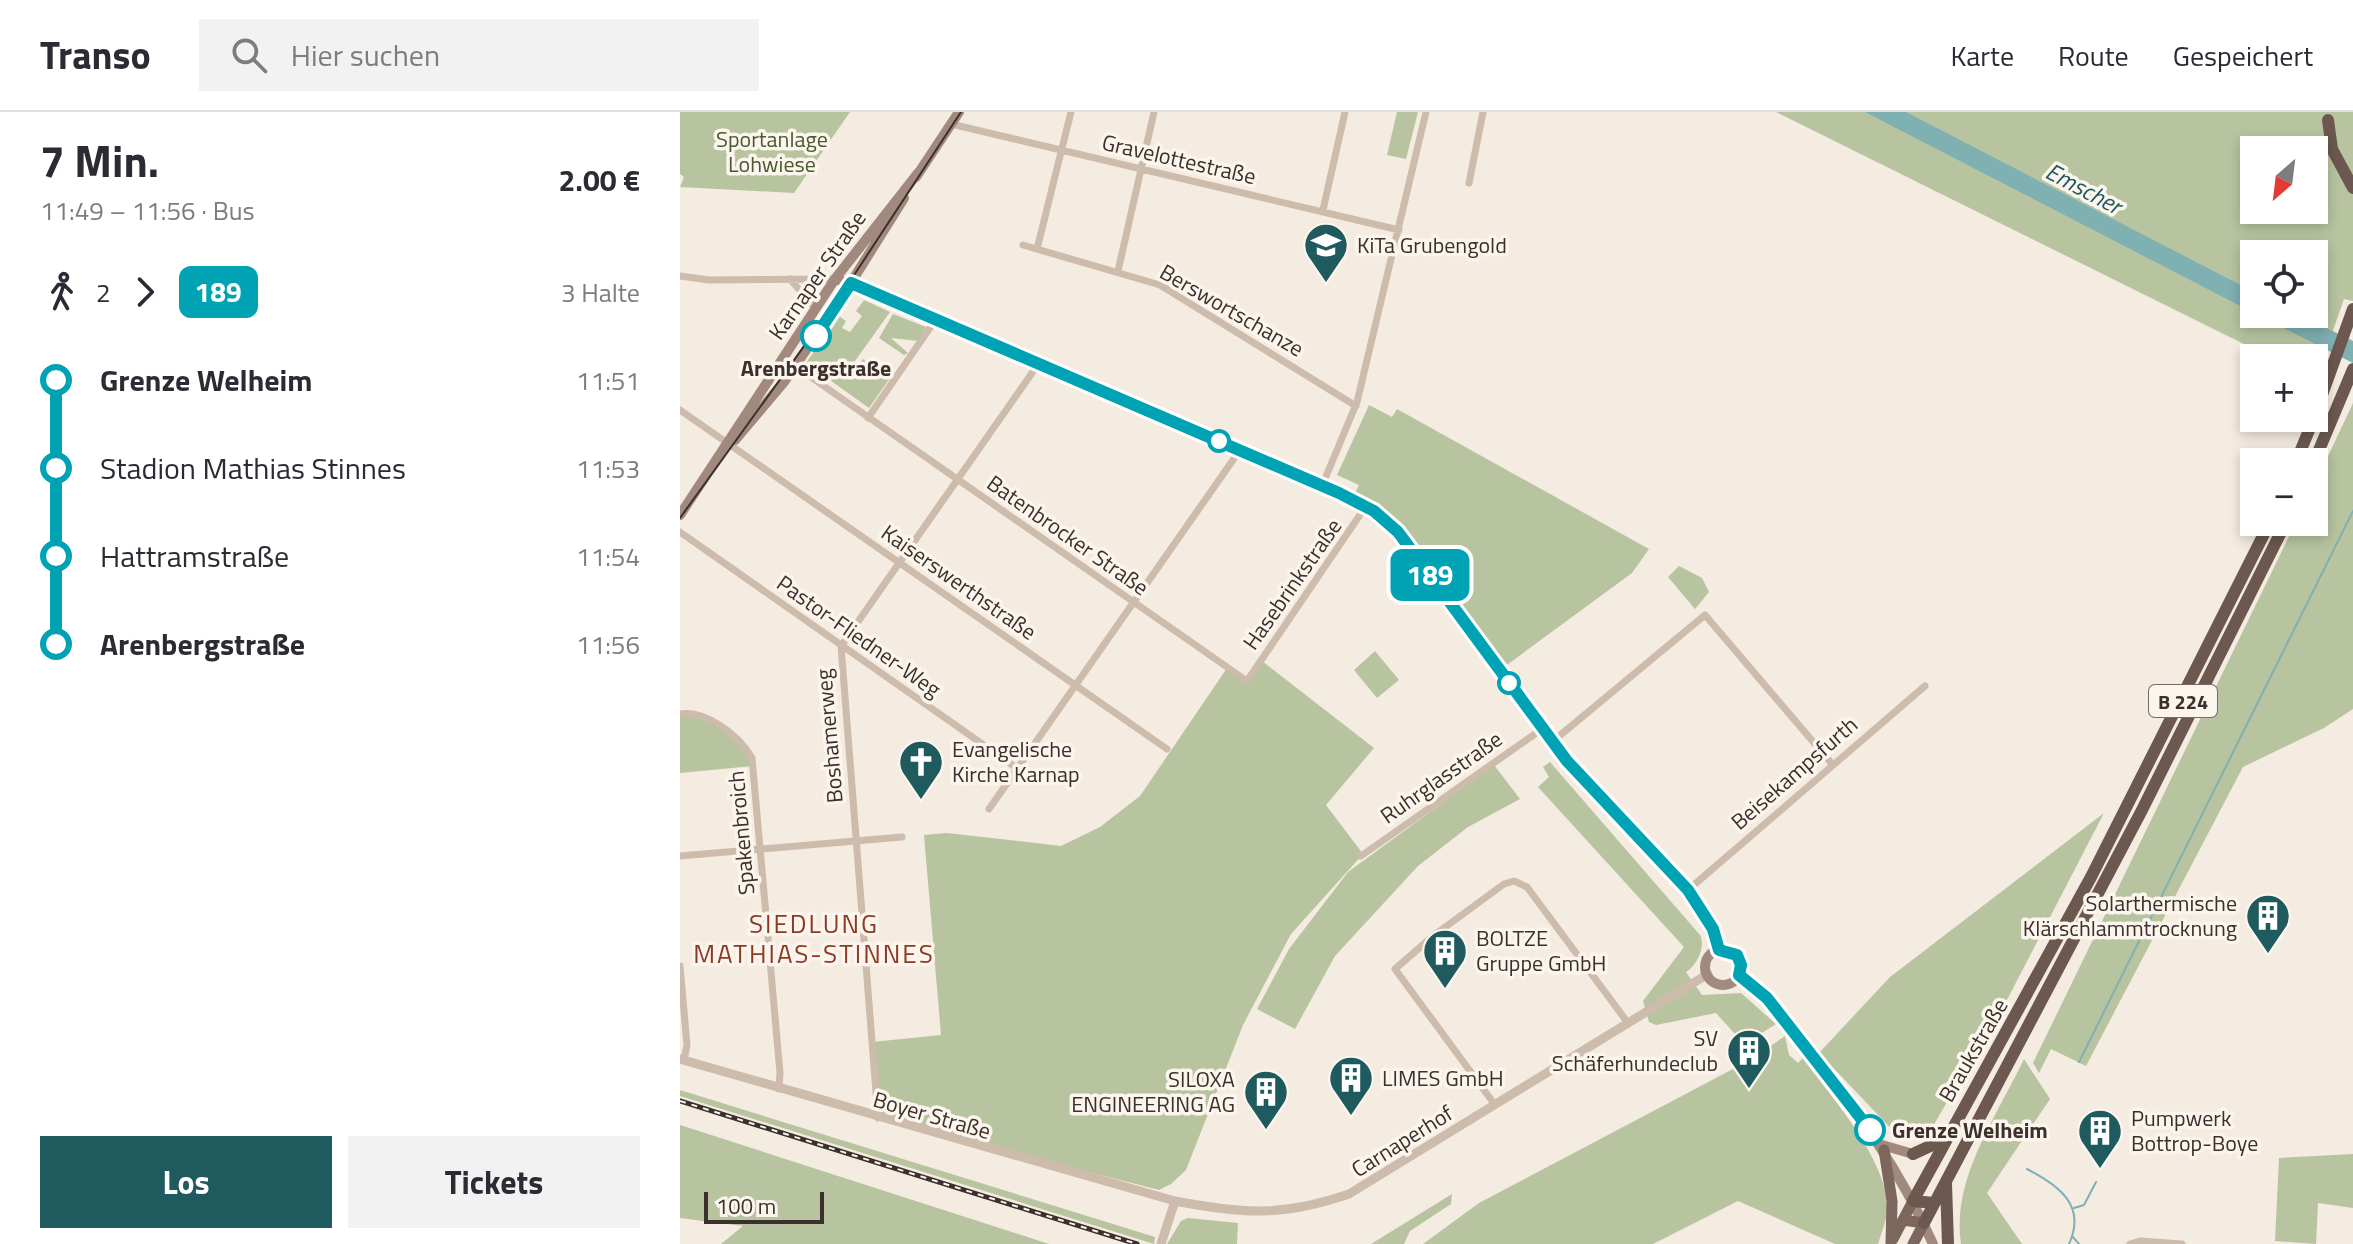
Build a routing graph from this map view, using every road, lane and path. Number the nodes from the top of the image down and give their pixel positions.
1 (959, 112) edge
2 (1071, 112) edge
3 (1154, 112) edge
4 (1345, 112) edge
5 (1426, 112) edge
6 (1483, 112) edge
7 (2329, 116) edge
8 (951, 124) junction
9 (1061, 150) junction
10 (1141, 169) junction
11 (918, 173) junction
12 (1469, 183) dead end
13 (2353, 188) edge
14 (1323, 210) junction
15 (1399, 230) junction
16 (1023, 245) dead end
17 (1037, 249) junction
18 (1118, 271) junction
19 (680, 276) edge
20 (790, 279) junction
21 (835, 279) junction
22 (851, 283) junction
23 (2353, 300) edge
24 (815, 308) junction
25 (2350, 317) edge
26 (936, 319) junction
27 (1039, 363) junction
28 (795, 366) junction
29 (2353, 369) edge
30 (2328, 381) edge
31 (1356, 406) junction
32 (680, 410) edge
33 (868, 418) junction
34 (730, 445) junction
35 (2320, 448) edge
36 (1240, 450) junction
37 (957, 479) junction
38 (1322, 486) junction
39 (1366, 506) junction
40 (680, 515) edge
41 (680, 532) edge
42 (2263, 536) edge
43 (2279, 536) edge
44 (900, 562) junction
45 (1133, 603) junction
46 (841, 646) junction
47 (1247, 681) joint
48 (1076, 686) junction
49 (1925, 686) dead end
50 (680, 714) edge
51 (1542, 729) junction
52 (1552, 742) junction
53 (1167, 749) dead end
54 (1832, 764) junction
55 (1018, 769) junction
56 (989, 809) dead end
57 (902, 837) dead end
58 (855, 841) junction
59 (760, 850) junction
60 (680, 856) edge
61 (1361, 856) dead end
62 (1688, 890) junction
63 (1719, 950) junction
64 (680, 966) edge
65 (1708, 974) junction
66 (1739, 975) junction
67 (1628, 1023) junction
68 (682, 1060) edge
69 (779, 1089) junction
70 (1495, 1105) junction
71 (878, 1118) junction
72 (1946, 1137) junction
73 (1882, 1147) junction
74 (1913, 1154) joint
75 (1946, 1181) junction
76 (1175, 1201) junction
77 (1913, 1201) junction
78 (1934, 1203) junction
79 (1903, 1220) junction
80 (1924, 1223) junction
81 (1161, 1244) edge
82 (1891, 1244) edge
83 (1913, 1244) edge
84 (1933, 1244) edge
85 (1948, 1244) edge
86 (2130, 1244) edge
87 (2182, 1244) edge

1 - 8 main road, Karnaper Straße
2 - 9 street
3 - 10 street
4 - 14 street
5 - 15 street
6 - 12 street
7 - 13 highway
8 - 9 street, Gravelottestraße
8 - 11 main road, Karnaper Straße
9 - 10 street, Gravelottestraße
9 - 17 street
10 - 14 street, Gravelottestraße
10 - 18 street
11 - 21 main road, Karnaper Straße
11 - 22 main road, Karnaper Straße
14 - 15 street, Gravelottestraße
15 - 31 street
16 - 17 street, Berswortschanze
17 - 18 street, Berswortschanze
18 - 31 street, Berswortschanze
19 - 20 street
20 - 21 street
20 - 24 street
21 - 22 main road
21 - 24 main road, Karnaper Straße
22 - 26 main road
22 - 28 main road, Karnaper Straße
23 - 25 highway
24 - 34 main road, Karnaper Straße
25 - 30 highway
26 - 27 main road
26 - 33 street
27 - 36 main road
27 - 37 street, Boshamerweg
28 - 33 street, Batenbrocker Straße
28 - 34 main road, Karnaper Straße
29 - 35 highway
31 - 38 street
32 - 34 street, Kaiserswerthstraße
33 - 37 street, Batenbrocker Straße
34 - 40 main road, Karnaper Straße
34 - 44 street, Kaiserswerthstraße
36 - 38 main road
36 - 45 street
37 - 44 street, Boshamerweg
37 - 45 street, Batenbrocker Straße
38 - 39 main road
39 - 47 street, Hasebrinkstraße
39 - 51 main road
41 - 46 street, Pastor-Fliedner-Weg
42 - 72 highway, Braukstraße / B 224
43 - 75 highway, Braukstraße / B 224
44 - 46 street, Boshamerweg
44 - 48 street, Kaiserswerthstraße
45 - 47 street, Batenbrocker Straße
45 - 48 street
46 - 55 street, Pastor-Fliedner-Weg
46 - 58 street, Boshamerweg
48 - 53 street, Kaiserswerthstraße
48 - 55 street
49 - 54 street, Beisekampsfurth
50 - 59 street, Spakenbroich
51 - 52 main road
51 - 61 street, Ruhrglasstraße
52 - 54 street
52 - 62 main road
54 - 62 street, Beisekampsfurth
55 - 56 street
57 - 58 street
58 - 59 street
58 - 71 street, Boshamerweg
59 - 60 street
59 - 69 street, Spakenbroich
62 - 63 main road
63 - 65 main road
63 - 66 main road
64 - 68 street
65 - 66 main road
65 - 67 street, Carnaperhof
66 - 73 main road
67 - 70 street, Carnaperhof
67 - 70 street
68 - 69 street, Boyer Straße
69 - 71 street, Boyer Straße
70 - 76 street, Carnaperhof
71 - 76 street, Boyer Straße
72 - 74 highway
72 - 77 highway, Braukstraße / B 224
73 - 74 main road
73 - 77 main road
73 - 82 main road
75 - 78 highway, Braukstraße / B 224
75 - 85 highway
76 - 81 street
77 - 78 highway
77 - 79 main road, Braukstraße / B 224
77 - 80 main road
78 - 80 highway, Braukstraße / B 224
79 - 80 main road
79 - 82 main road, Braukstraße / B 224
80 - 83 main road, Braukstraße / B 224
80 - 84 main road
86 - 87 street

